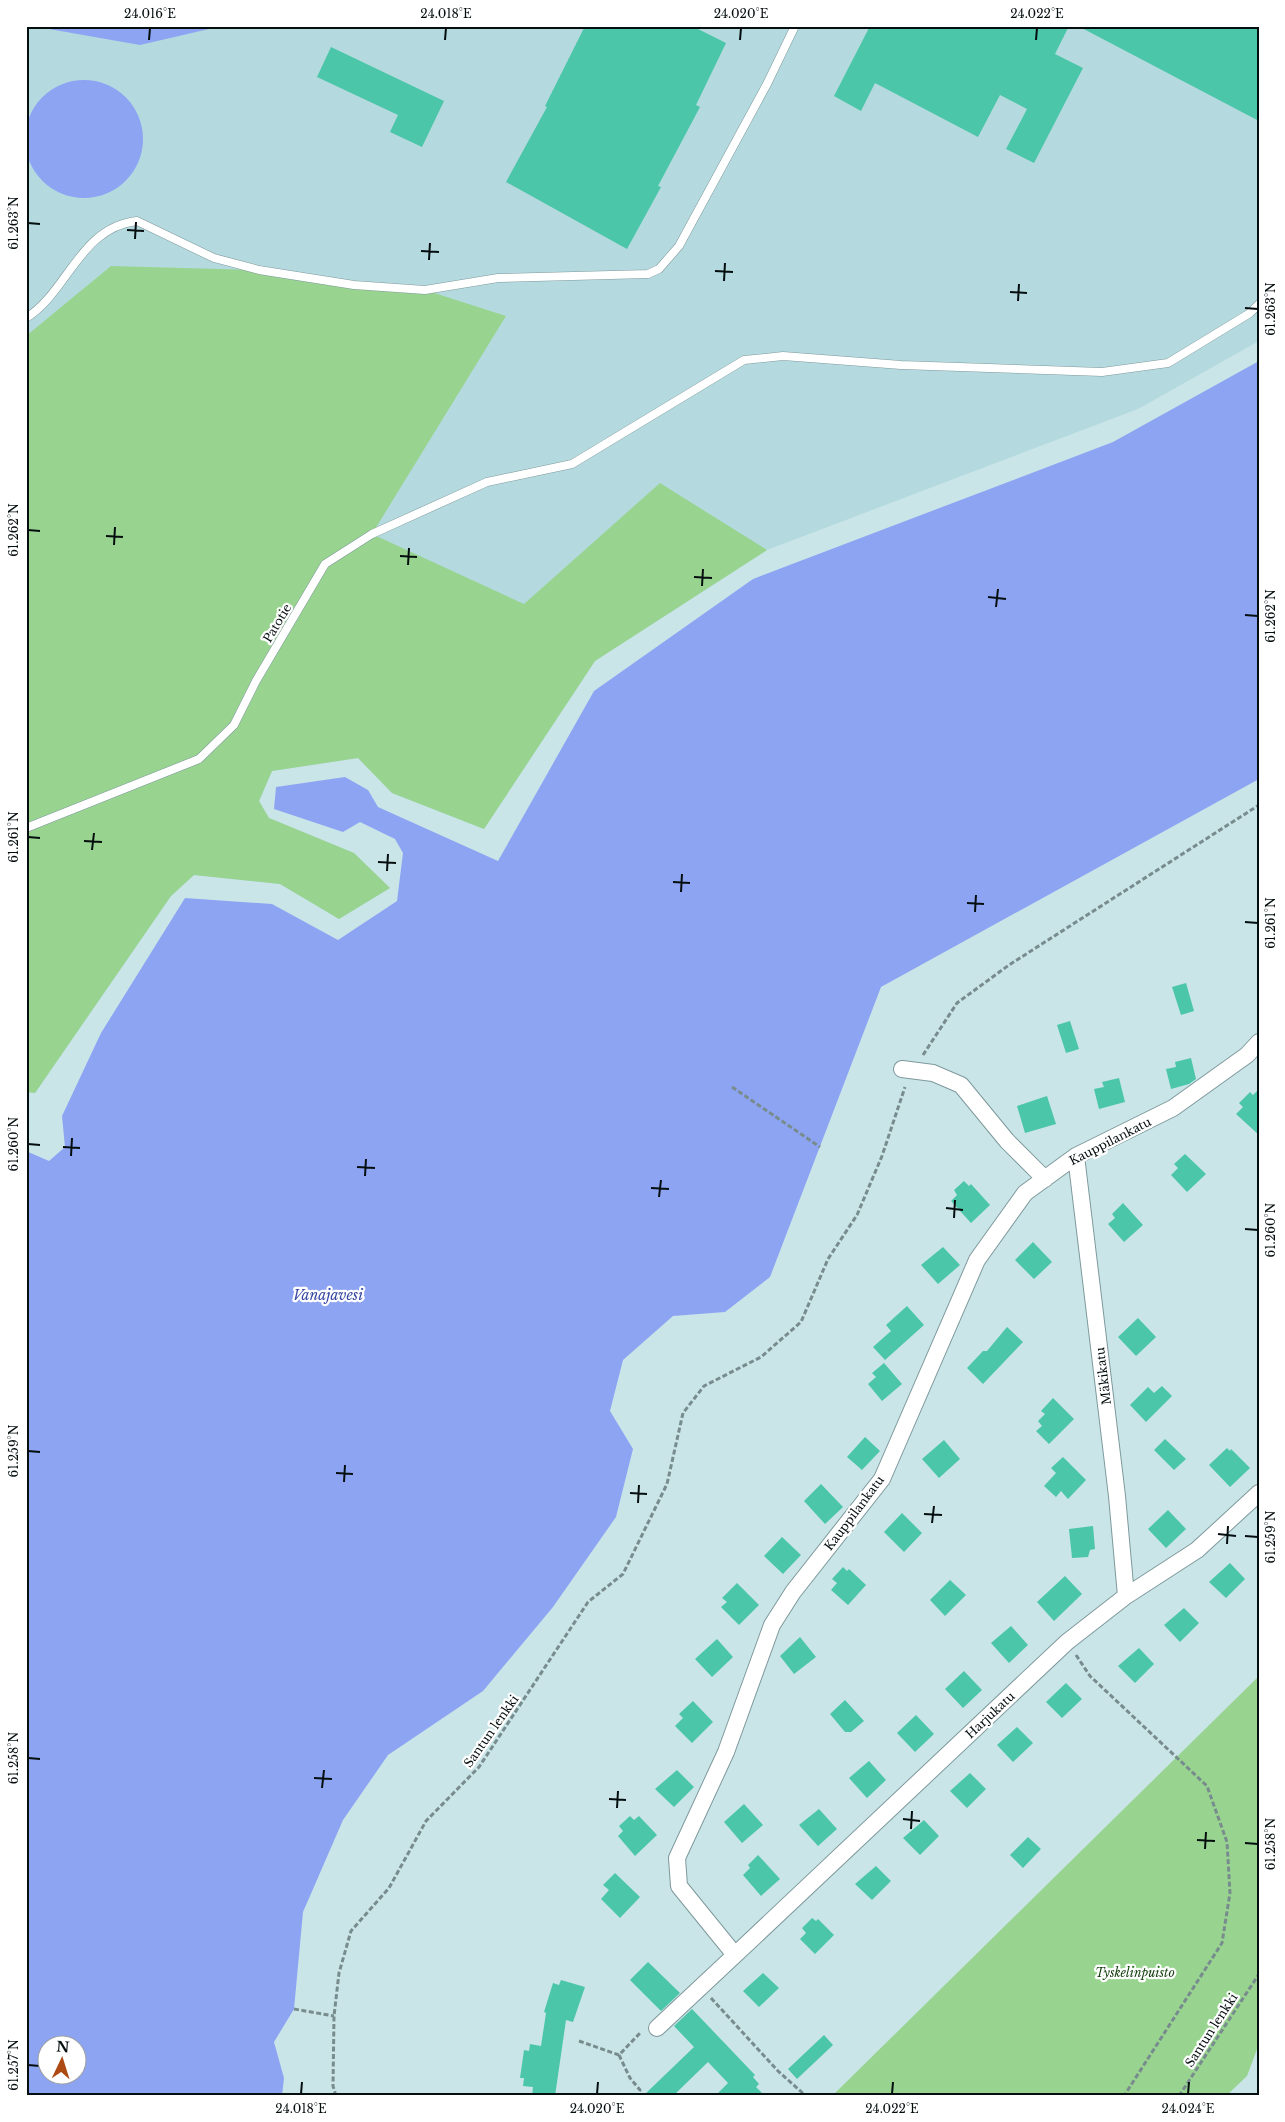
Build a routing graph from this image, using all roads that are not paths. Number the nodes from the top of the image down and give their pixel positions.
1 (795, 26) edge
2 (1259, 304) edge
3 (26, 318) edge
4 (26, 828) edge
5 (1258, 1047) edge
6 (902, 1069) dead end
7 (1076, 1156) junction
8 (1045, 1179) junction
9 (1259, 1493) edge
10 (1126, 1596) junction
11 (735, 1955) junction
12 (651, 2028) road end

1 - 3 lane
2 - 4 lane, Patotie
5 - 7 street, Kauppilankatu
6 - 8 street
7 - 8 street, Kauppilankatu
7 - 10 street, Mäkikatu
8 - 11 street, Kauppilankatu
9 - 10 street, Harjukatu
10 - 11 street, Harjukatu
11 - 12 street

